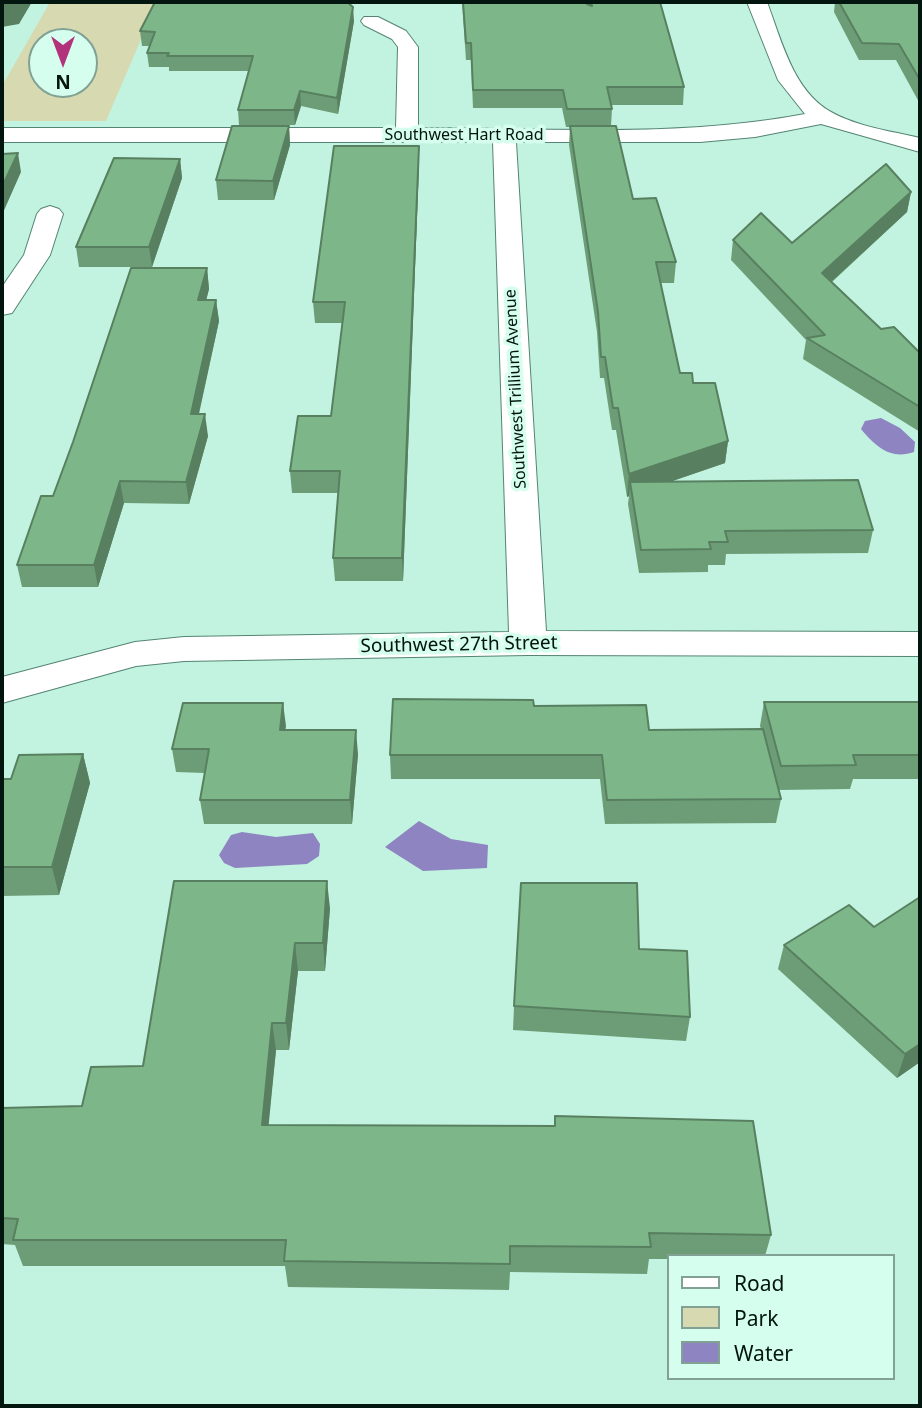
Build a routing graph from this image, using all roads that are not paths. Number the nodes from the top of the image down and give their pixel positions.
1 (757, 2) edge
2 (371, 21) dead end
3 (823, 117) junction
4 (2, 135) edge
5 (407, 135) junction
6 (504, 135) junction
7 (920, 145) edge
8 (50, 214) dead end
9 (2, 307) edge
10 (528, 643) junction
11 (920, 644) edge
12 (2, 690) edge

1 - 3 street
2 - 5 street
3 - 6 street, Southwest Hart Road
3 - 7 street
4 - 5 street, Southwest Hart Road
5 - 6 street, Southwest Hart Road
6 - 10 street, Southwest Trillium Avenue
8 - 9 street
10 - 11 street, Southwest 27th Street
10 - 12 street, Southwest 27th Street

